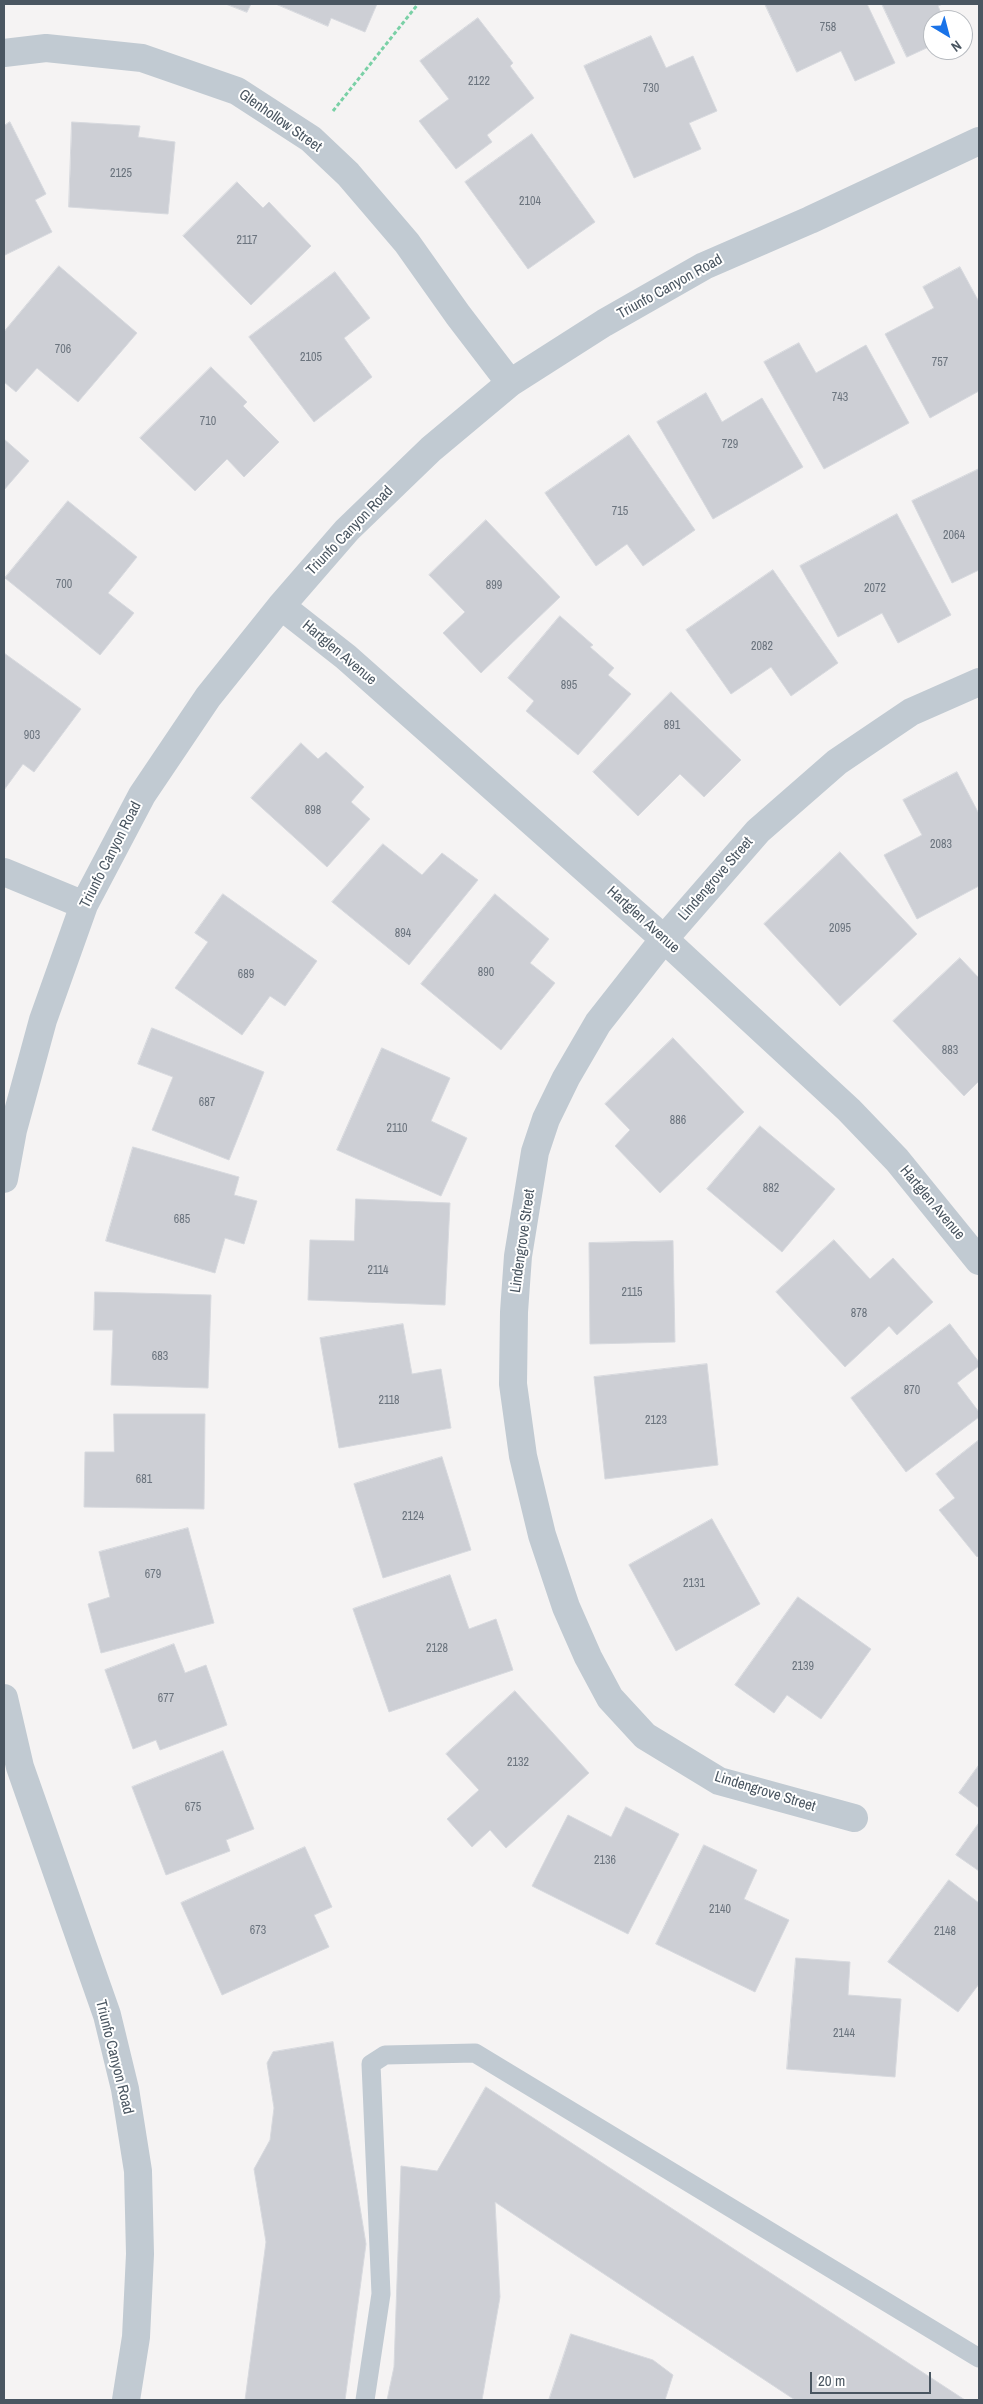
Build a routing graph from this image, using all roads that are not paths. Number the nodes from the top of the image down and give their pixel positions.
1 (4, 53) edge
2 (979, 141) edge
3 (510, 383) junction
4 (281, 606) junction
5 (979, 682) edge
6 (4, 872) edge
7 (84, 905) junction
8 (664, 939) junction
9 (4, 1179) edge
10 (979, 1261) edge
11 (4, 1698) edge
12 (854, 1818) dead end
13 (979, 2358) edge
14 (126, 2400) edge
15 (365, 2400) edge

1 - 3 street, Glenhollow Street
2 - 3 street, Triunfo Canyon Road
3 - 4 street, Triunfo Canyon Road
4 - 7 street, Triunfo Canyon Road
4 - 8 street, Hartglen Avenue
5 - 8 street, Lindengrove Street
6 - 7 street
7 - 9 street, Triunfo Canyon Road
8 - 10 street, Hartglen Avenue
8 - 12 street, Lindengrove Street
11 - 14 street, Triunfo Canyon Road
13 - 15 lane

